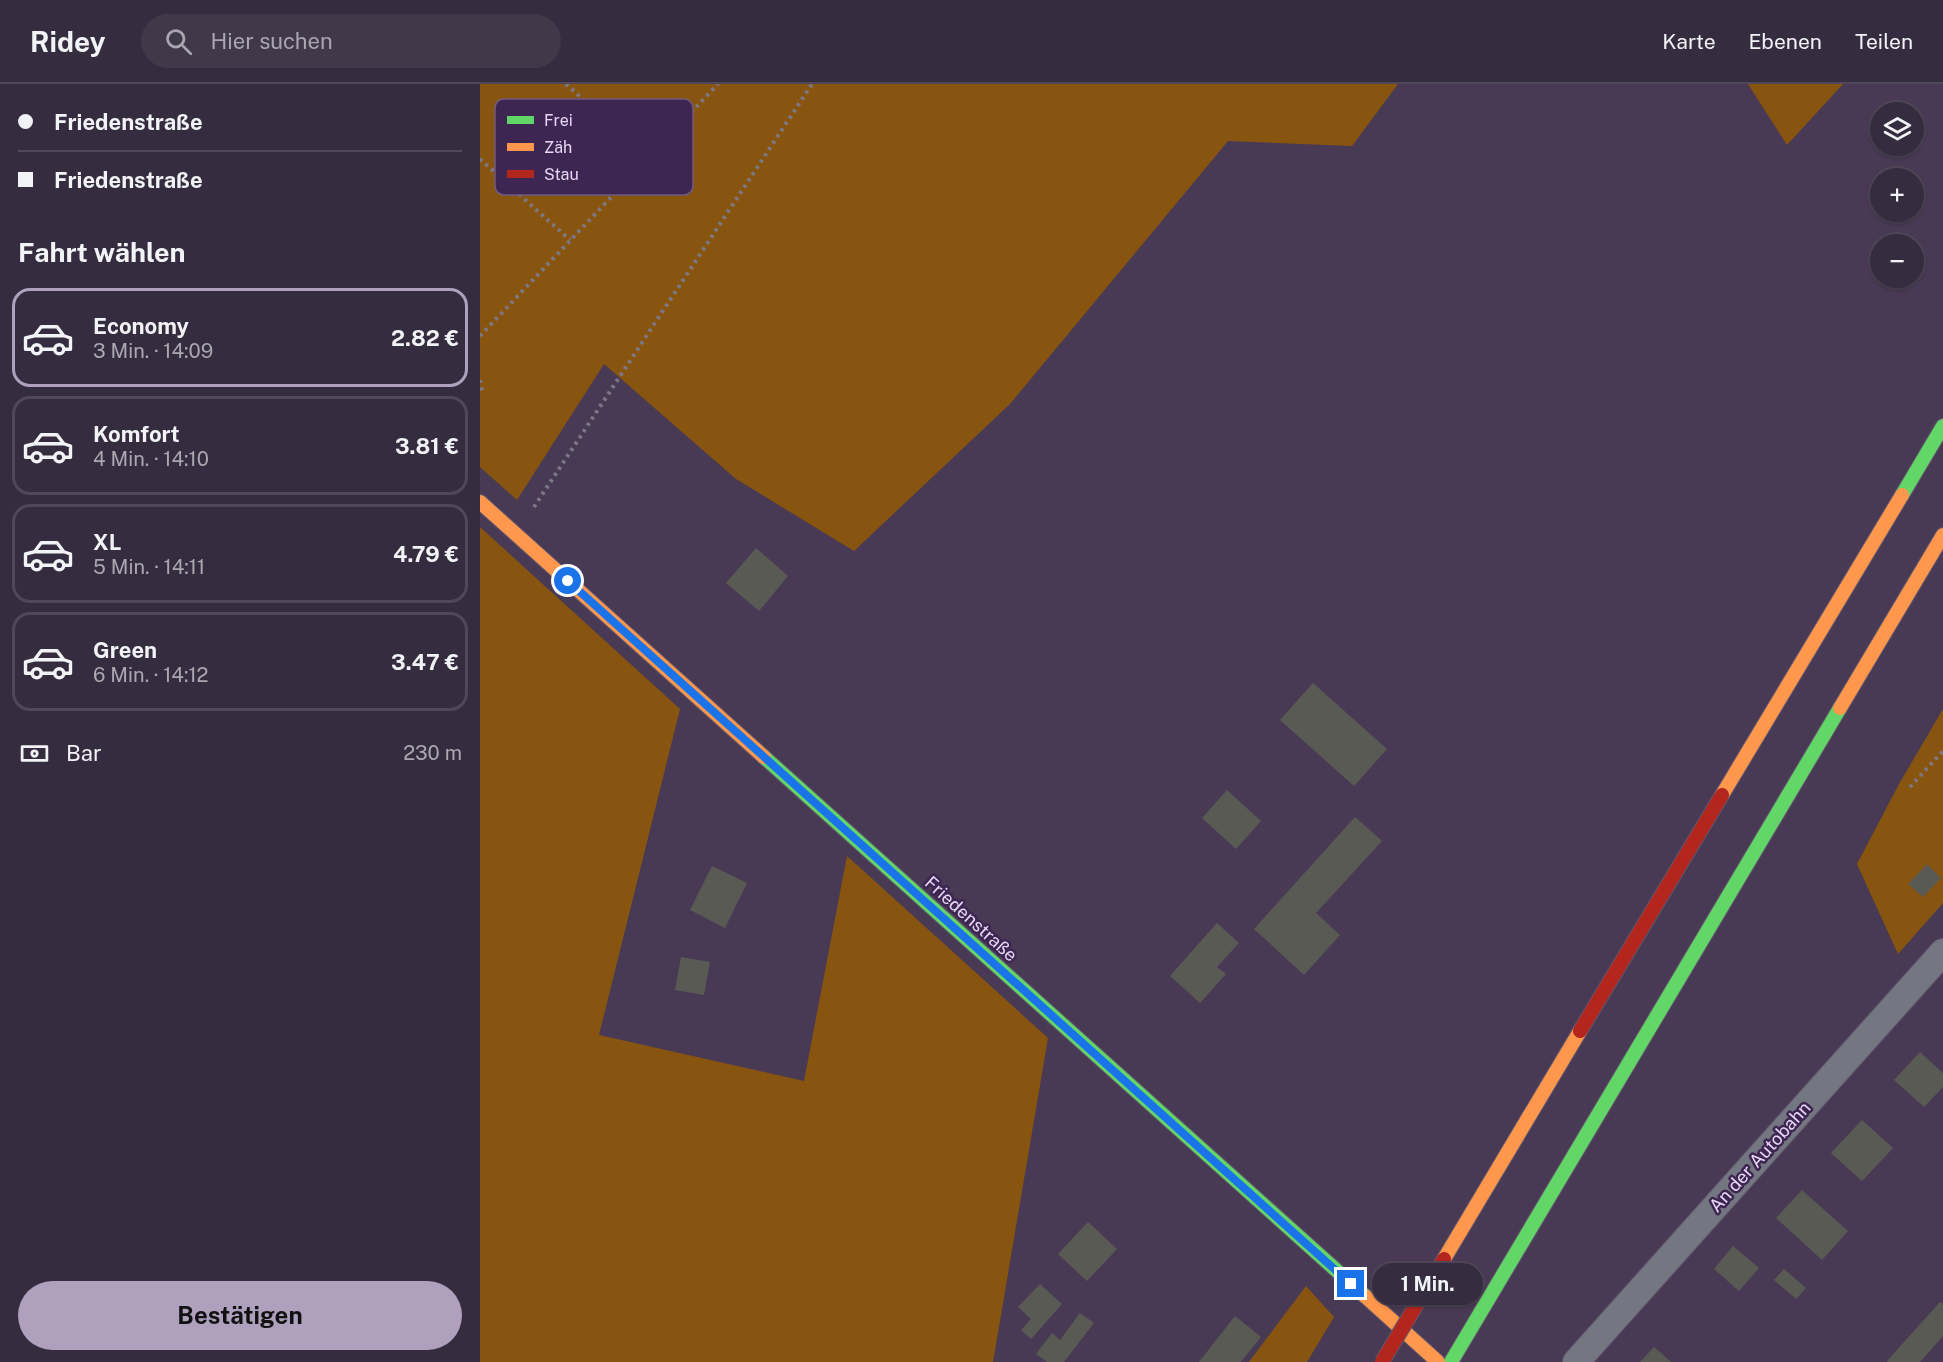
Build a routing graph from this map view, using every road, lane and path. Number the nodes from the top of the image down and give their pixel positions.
1 (566, 84) edge
2 (718, 84) edge
3 (812, 84) edge
4 (582, 99) edge
5 (693, 110) edge
6 (480, 159) edge
7 (495, 172) edge
8 (520, 195) edge
9 (612, 195) edge
10 (570, 240) junction
11 (480, 336) edge
12 (480, 380) edge
13 (482, 390) dead end
14 (1943, 426) edge
15 (480, 502) edge
16 (516, 534) junction
17 (1943, 535) edge
18 (1943, 751) edge
19 (1910, 788) dead end
20 (1943, 952) edge
21 (1382, 1362) edge
22 (1438, 1362) edge
23 (1451, 1362) edge
24 (1576, 1362) edge

1 - 4 path
2 - 5 path
3 - 16 path
6 - 7 path
8 - 10 path
9 - 10 path
10 - 11 path
12 - 13 path
14 - 21 main road, bridge
15 - 16 main road, Friedenstraße
16 - 22 main road, Friedenstraße
17 - 23 main road
18 - 19 path
20 - 24 street, An der Autobahn

